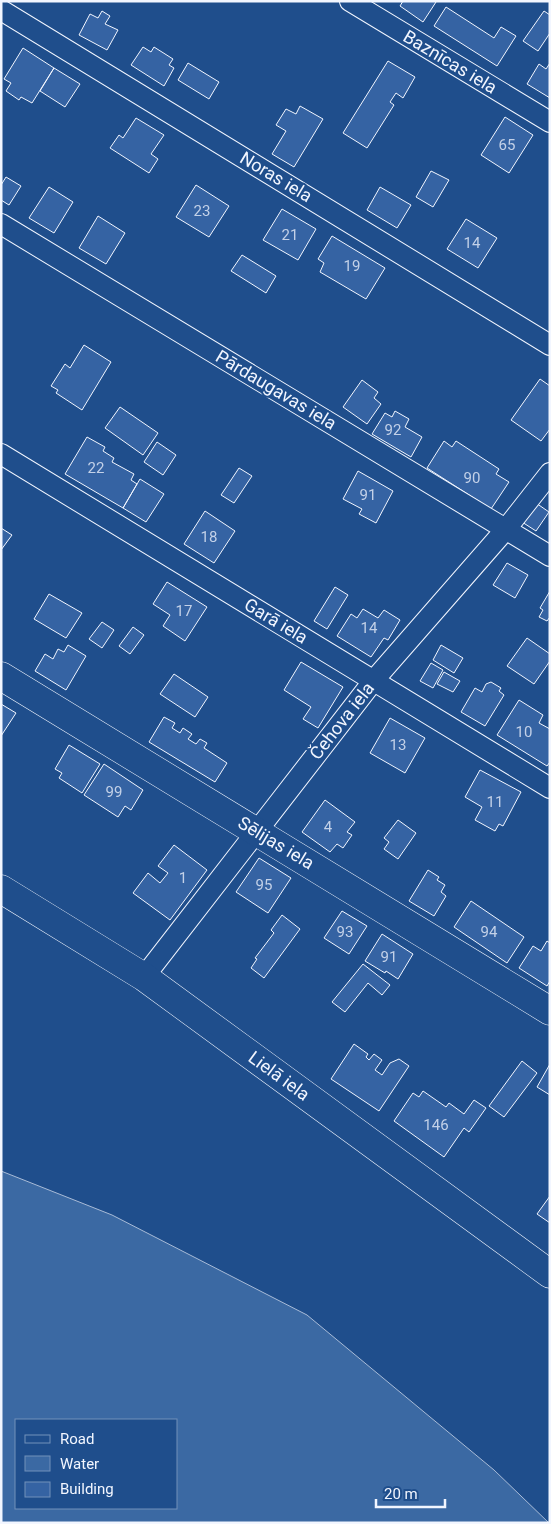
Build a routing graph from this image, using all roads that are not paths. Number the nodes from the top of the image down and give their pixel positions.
1 (350, 1) edge
2 (1, 10) edge
3 (550, 122) edge
4 (1, 224) edge
5 (550, 345) edge
6 (1, 454) edge
7 (550, 473) edge
8 (506, 529) junction
9 (550, 556) edge
10 (1, 676) edge
11 (374, 680) junction
12 (550, 788) edge
13 (258, 831) junction
14 (1, 888) edge
15 (144, 977) junction
16 (550, 1011) edge
17 (550, 1274) edge

1 - 3 street, Baznīcas iela
2 - 5 street, Noras iela
4 - 8 street, Pārdaugavas iela
6 - 11 street, Garā iela
7 - 8 street, Čehova iela
8 - 9 street, Pārdaugavas iela
8 - 11 street, Čehova iela
10 - 13 main road, Sēlijas iela
11 - 12 street, Garā iela
11 - 13 street, Čehova iela
13 - 15 street, Čehova iela
13 - 16 main road, Sēlijas iela
14 - 15 main road, Lielā iela
15 - 17 main road, Lielā iela

